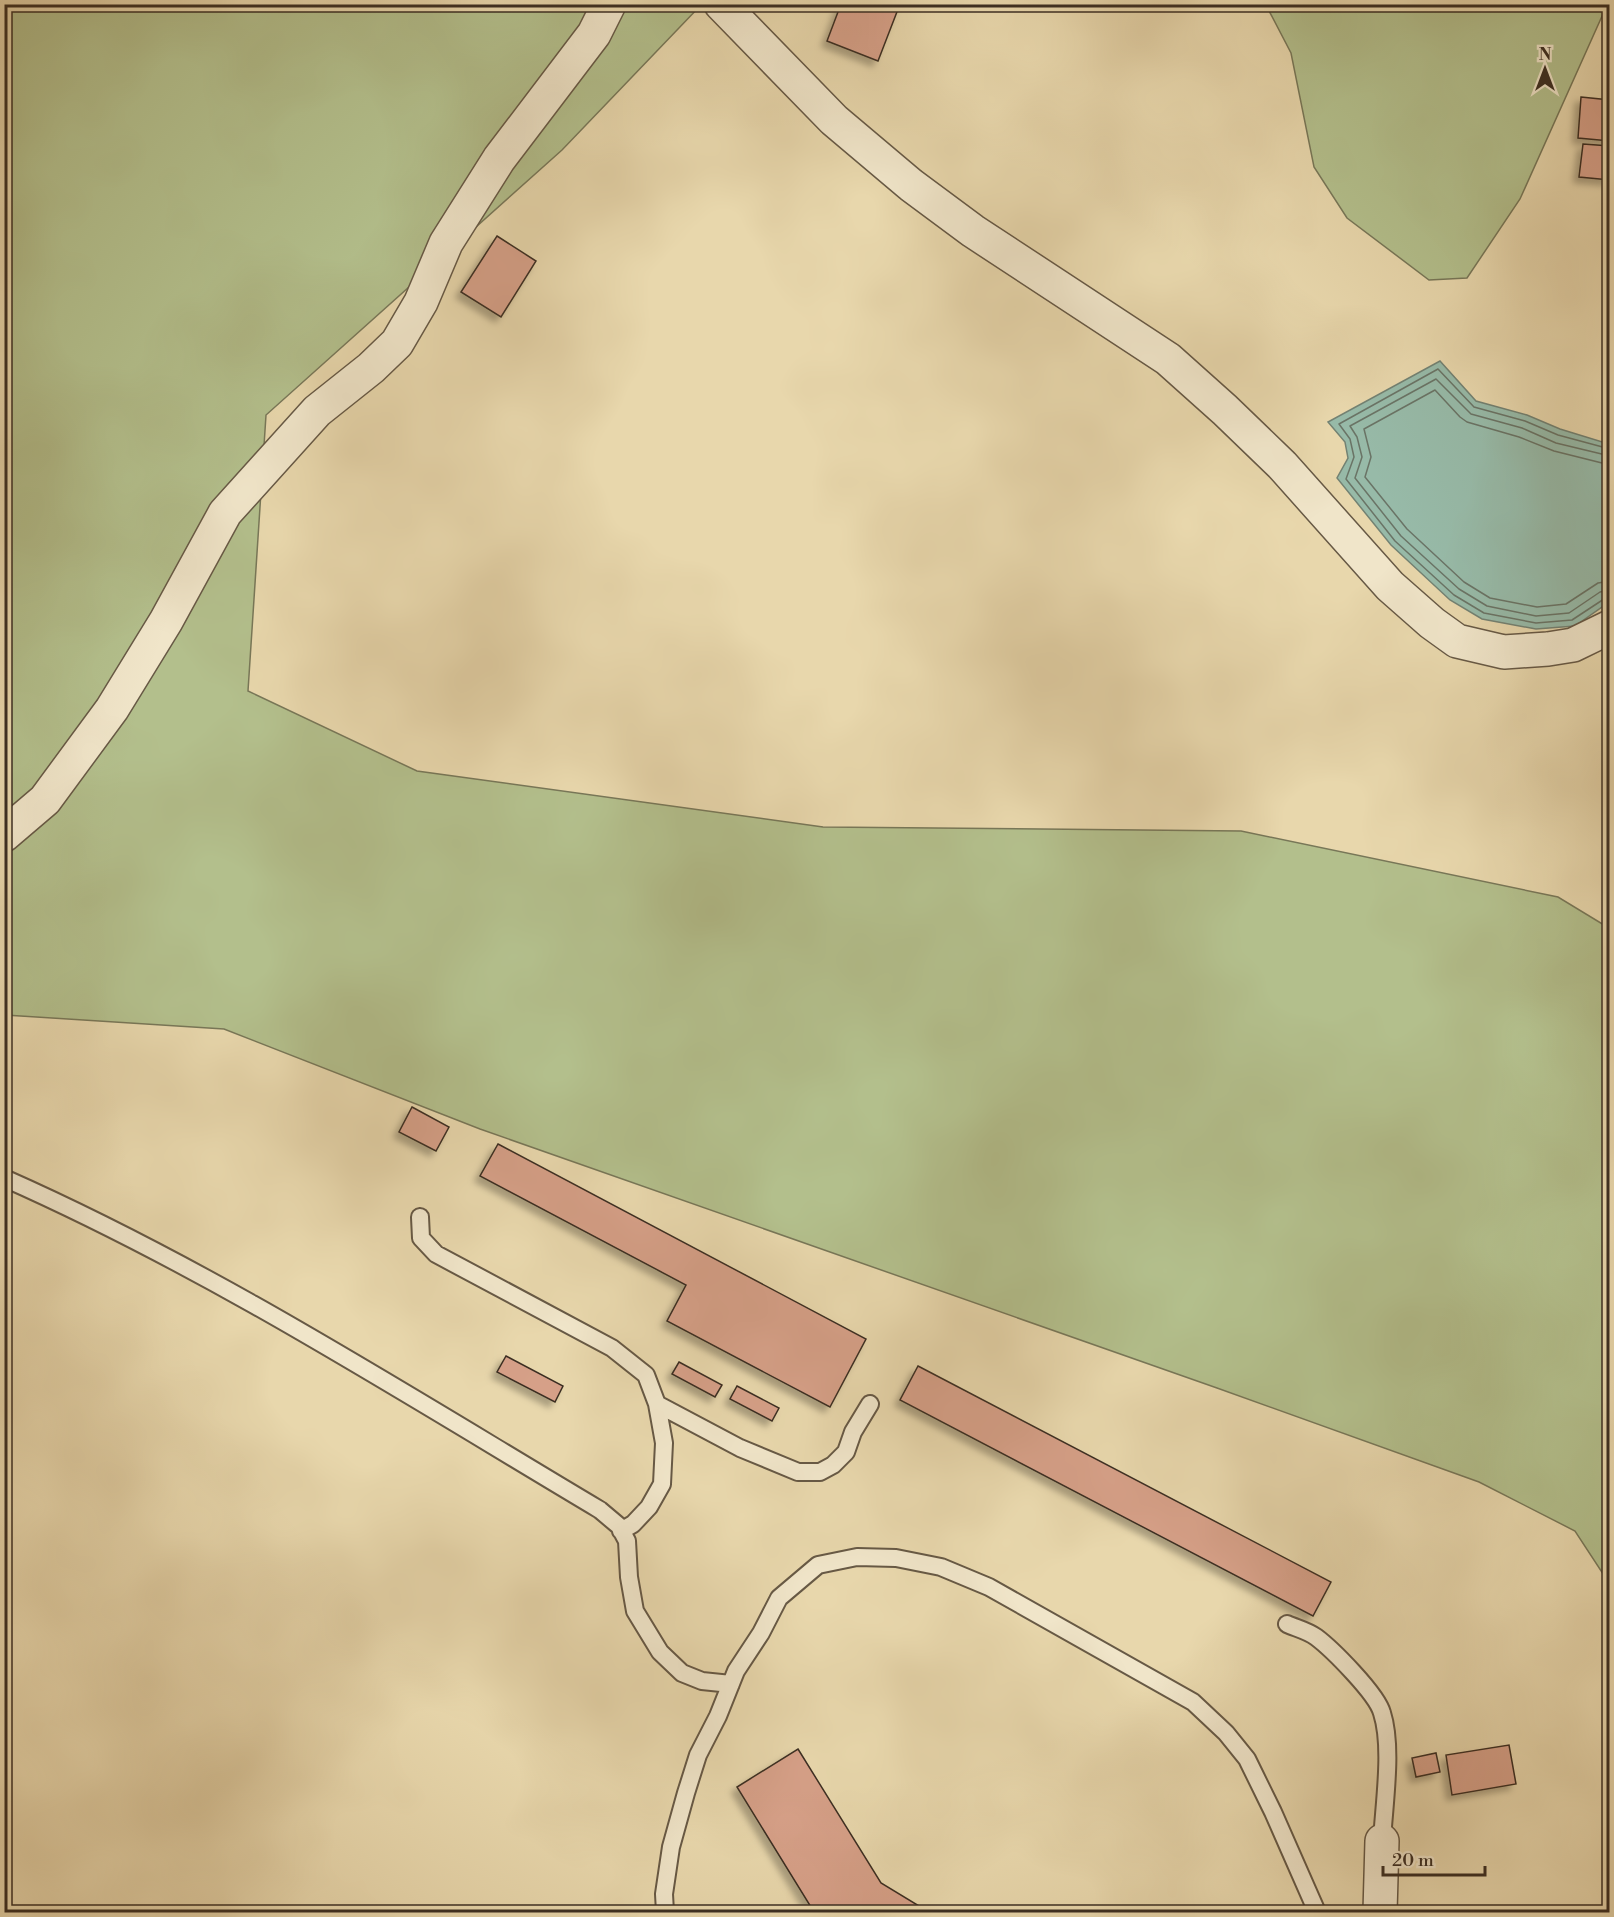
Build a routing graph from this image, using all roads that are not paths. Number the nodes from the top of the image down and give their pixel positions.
1 (609, 4) edge
2 (721, 4) edge
3 (1610, 627) edge
4 (4, 835) edge
5 (4, 1178) edge
6 (420, 1217) dead end
7 (657, 1404) junction
8 (870, 1404) dead end
9 (621, 1531) junction
10 (1287, 1624) dead end
11 (731, 1684) junction
12 (1382, 1841) joint
13 (665, 1912) edge
14 (1317, 1912) edge
15 (1380, 1912) edge

1 - 4 street
2 - 3 street
5 - 9 lane
6 - 7 lane
7 - 8 lane
7 - 9 lane
9 - 11 lane
10 - 12 lane
11 - 13 lane
11 - 14 lane
12 - 15 street

